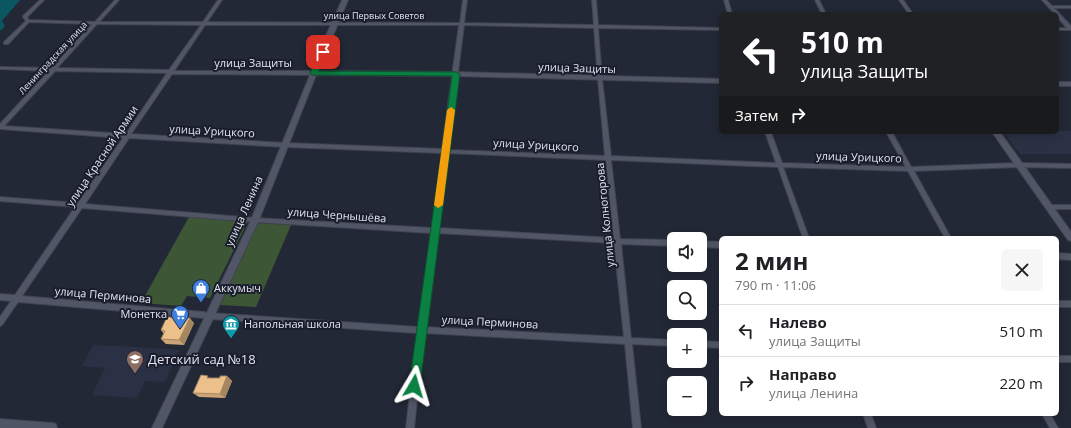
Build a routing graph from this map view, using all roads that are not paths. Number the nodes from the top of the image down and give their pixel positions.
1 (42, 0) edge
2 (117, 0) edge
3 (220, 0) edge
4 (345, 0) edge
5 (465, 0) edge
6 (594, 0) edge
7 (726, 0) edge
8 (817, 0) edge
9 (901, 0) edge
10 (1044, 0) edge
11 (1051, 7) junction
12 (1071, 7) edge
13 (729, 12) edge
14 (823, 12) edge
15 (910, 12) edge
16 (1056, 12) edge
17 (1059, 16) edge
18 (28, 21) junction
19 (97, 23) junction
20 (204, 23) junction
21 (334, 24) junction
22 (463, 24) junction
23 (596, 27) junction
24 (719, 28) edge
25 (1059, 29) edge
26 (1071, 29) edge
27 (6, 43) dead end
28 (0, 68) edge
29 (53, 70) junction
30 (171, 72) junction
31 (314, 73) junction
32 (456, 74) junction
33 (600, 79) junction
34 (719, 81) edge
35 (1059, 84) edge
36 (1071, 84) edge
37 (0, 127) edge
38 (769, 134) edge
39 (890, 134) edge
40 (997, 134) edge
41 (128, 136) junction
42 (286, 145) junction
43 (445, 151) junction
44 (610, 159) junction
45 (780, 165) junction
46 (1020, 165) junction
47 (1071, 166) edge
48 (909, 169) junction
49 (0, 199) edge
50 (80, 206) junction
51 (1049, 207) junction
52 (1071, 207) edge
53 (255, 220) junction
54 (435, 231) junction
55 (805, 236) edge
56 (947, 236) edge
57 (1071, 238) edge
58 (618, 241) junction
59 (667, 243) edge
60 (707, 244) edge
61 (719, 245) edge
62 (1059, 256) edge
63 (1071, 257) edge
64 (0, 297) edge
65 (16, 298) junction
66 (1059, 304) edge
67 (1071, 304) edge
68 (207, 315) junction
69 (0, 323) edge
70 (421, 330) junction
71 (628, 340) junction
72 (667, 343) edge
73 (707, 344) edge
74 (719, 345) edge
75 (1059, 359) edge
76 (1071, 359) edge
77 (869, 416) edge
78 (1047, 416) edge
79 (0, 424) edge
80 (52, 428) edge
81 (157, 428) edge
82 (410, 428) edge
83 (637, 428) edge
84 (872, 428) edge
85 (1054, 428) edge

1 - 18 street
2 - 19 street, Ленинградская улица
3 - 20 street, улица Красной Армии
4 - 21 street, улица Ленина
5 - 22 street
6 - 23 street, улица Колногорова
7 - 13 street
8 - 14 street
9 - 15 street
10 - 11 street
11 - 12 street
11 - 16 street
17 - 26 street
18 - 19 street, улица Первых Советов
18 - 27 street
19 - 20 street, улица Первых Советов
19 - 29 street, Ленинградская улица
20 - 21 street, улица Первых Советов
20 - 30 street, улица Красной Армии
21 - 22 street, улица Первых Советов
21 - 31 street, улица Ленина
22 - 23 street, улица Первых Советов
22 - 32 street
23 - 24 street, улица Первых Советов
23 - 33 street, улица Колногорова
25 - 26 street
28 - 29 street, улица Защиты
29 - 30 street, улица Защиты
29 - 37 street, Ленинградская улица
30 - 31 street, улица Защиты
30 - 41 street, улица Красной Армии
31 - 32 street, улица Защиты
31 - 42 street, улица Ленина
32 - 33 street, улица Защиты
32 - 43 street
33 - 34 street, улица Защиты
33 - 44 street, улица Колногорова
35 - 36 street
37 - 41 street, улица Урицкого
38 - 45 street
39 - 48 street
40 - 46 street
41 - 42 street, улица Урицкого
41 - 50 street, улица Красной Армии
42 - 43 street, улица Урицкого
42 - 53 street, улица Ленина
43 - 44 street, улица Урицкого
43 - 54 street
44 - 45 street, улица Урицкого
44 - 58 street, улица Колногорова
45 - 48 street, улица Урицкого
45 - 55 street
46 - 47 street, улица Урицкого
46 - 48 street, улица Урицкого
46 - 51 street
48 - 56 street
49 - 50 street, улица Чернышёва
50 - 53 street, улица Чернышёва
50 - 65 street, улица Красной Армии
51 - 52 street
51 - 57 street
53 - 54 street, улица Чернышёва
53 - 68 street, улица Ленина
54 - 58 street, улица Чернышёва
54 - 70 street
58 - 59 street, улица Чернышёва
58 - 71 street, улица Колногорова
60 - 61 street
62 - 63 street
64 - 65 street, улица Перминова
65 - 68 street, улица Перминова
65 - 69 street, улица Красной Армии
66 - 67 street
68 - 70 street, улица Перминова
68 - 81 street, улица Ленина
70 - 71 street, улица Перминова
70 - 82 street
71 - 72 street, улица Перминова
71 - 83 street, улица Колногорова
73 - 74 street
75 - 76 street
77 - 84 street
78 - 85 street
79 - 80 street

